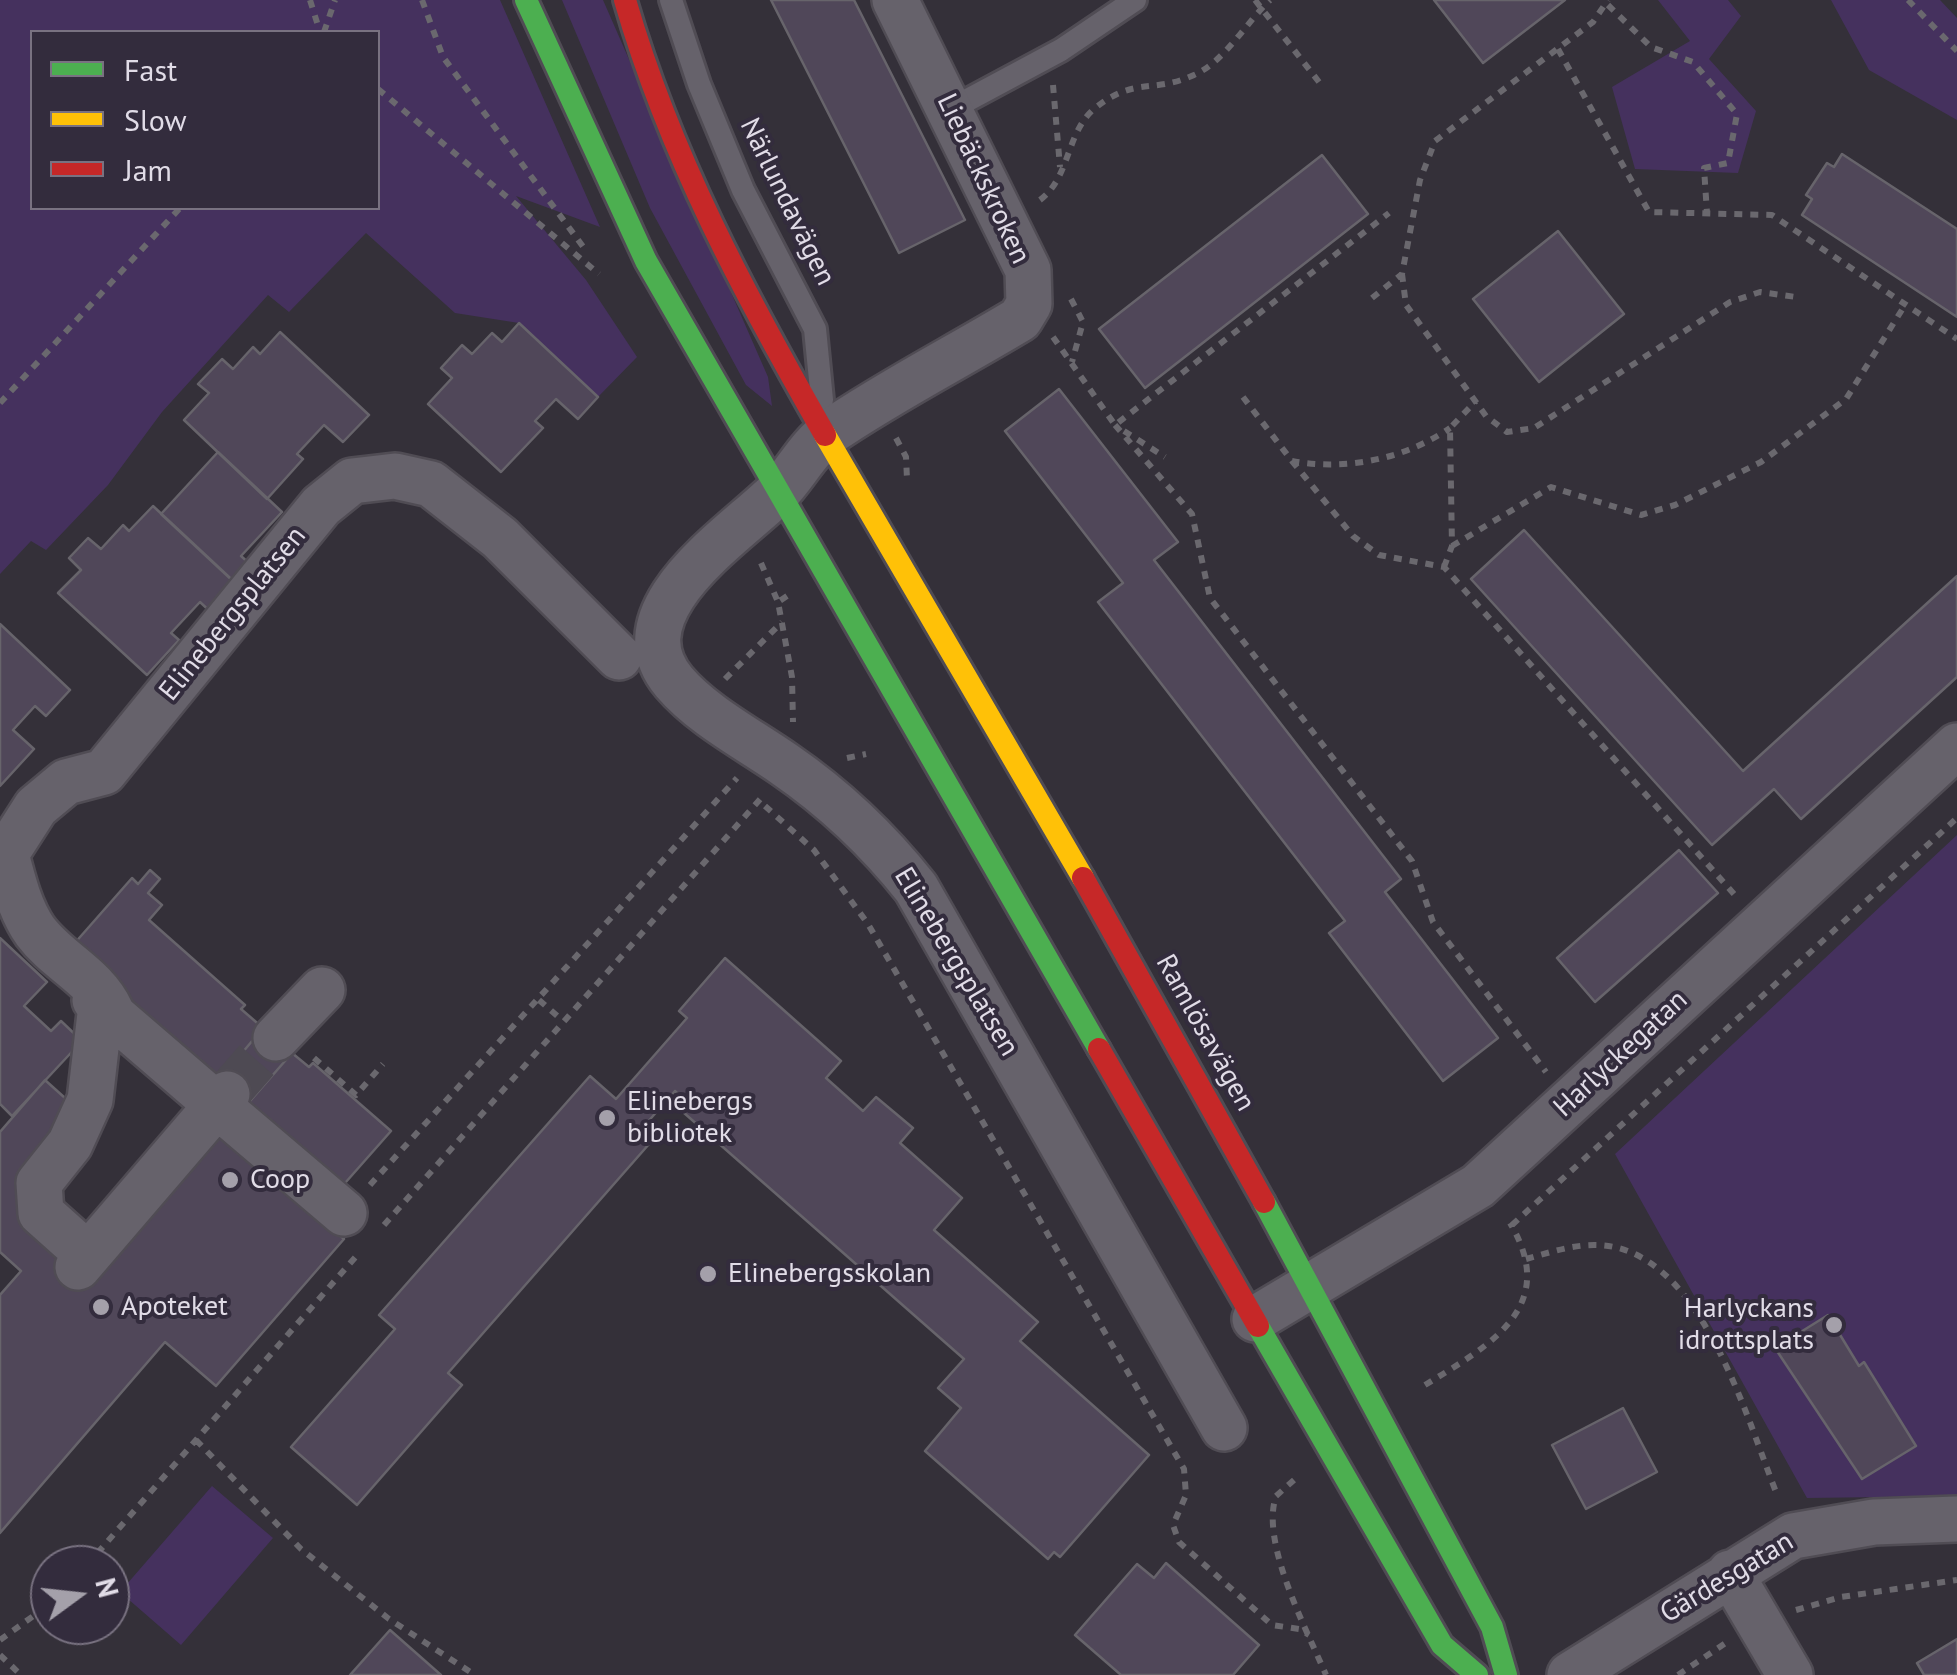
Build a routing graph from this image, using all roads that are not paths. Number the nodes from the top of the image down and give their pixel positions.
1 (526, 0) edge
2 (625, 0) edge
3 (671, 0) edge
4 (895, 0) edge
5 (1135, 0) edge
6 (951, 109) junction
7 (825, 435) junction
8 (779, 492) junction
9 (619, 657) dead end
10 (1957, 746) edge
11 (2, 857) edge
12 (0, 910) edge
13 (322, 990) dead end
14 (96, 1001) junction
15 (276, 1038) tunnel mouth
16 (222, 1100) junction
17 (344, 1213) road end
18 (1312, 1286) junction
19 (1254, 1320) junction
20 (1224, 1428) dead end
21 (1957, 1520) edge
22 (1730, 1574) junction
23 (1477, 1675) edge
24 (1506, 1675) edge
25 (1570, 1675) edge
26 (1790, 1675) edge

1 - 8 main road
2 - 7 main road, Ramlösavägen
3 - 7 lane, Närlundavägen
4 - 6 street, Liebäckskroken
5 - 6 lane
6 - 7 street, Liebäckskroken
7 - 8 street, Elinebergsplatsen
7 - 18 main road, Ramlösavägen
8 - 19 main road
8 - 20 street, Elinebergsplatsen
9 - 11 street, Elinebergsplatsen
10 - 18 street, Harlyckegatan
11 - 14 street, Elinebergsplatsen
12 - 14 street, Elinebergsplatsen
13 - 15 street
14 - 16 street, Elinebergsplatsen
14 - 16 street
16 - 17 street, Elinebergsplatsen
18 - 19 street, Harlyckegatan
18 - 24 main road, Ramlösavägen
19 - 23 main road
21 - 22 street, Gärdesgatan
22 - 25 street, Gärdesgatan
22 - 26 street

